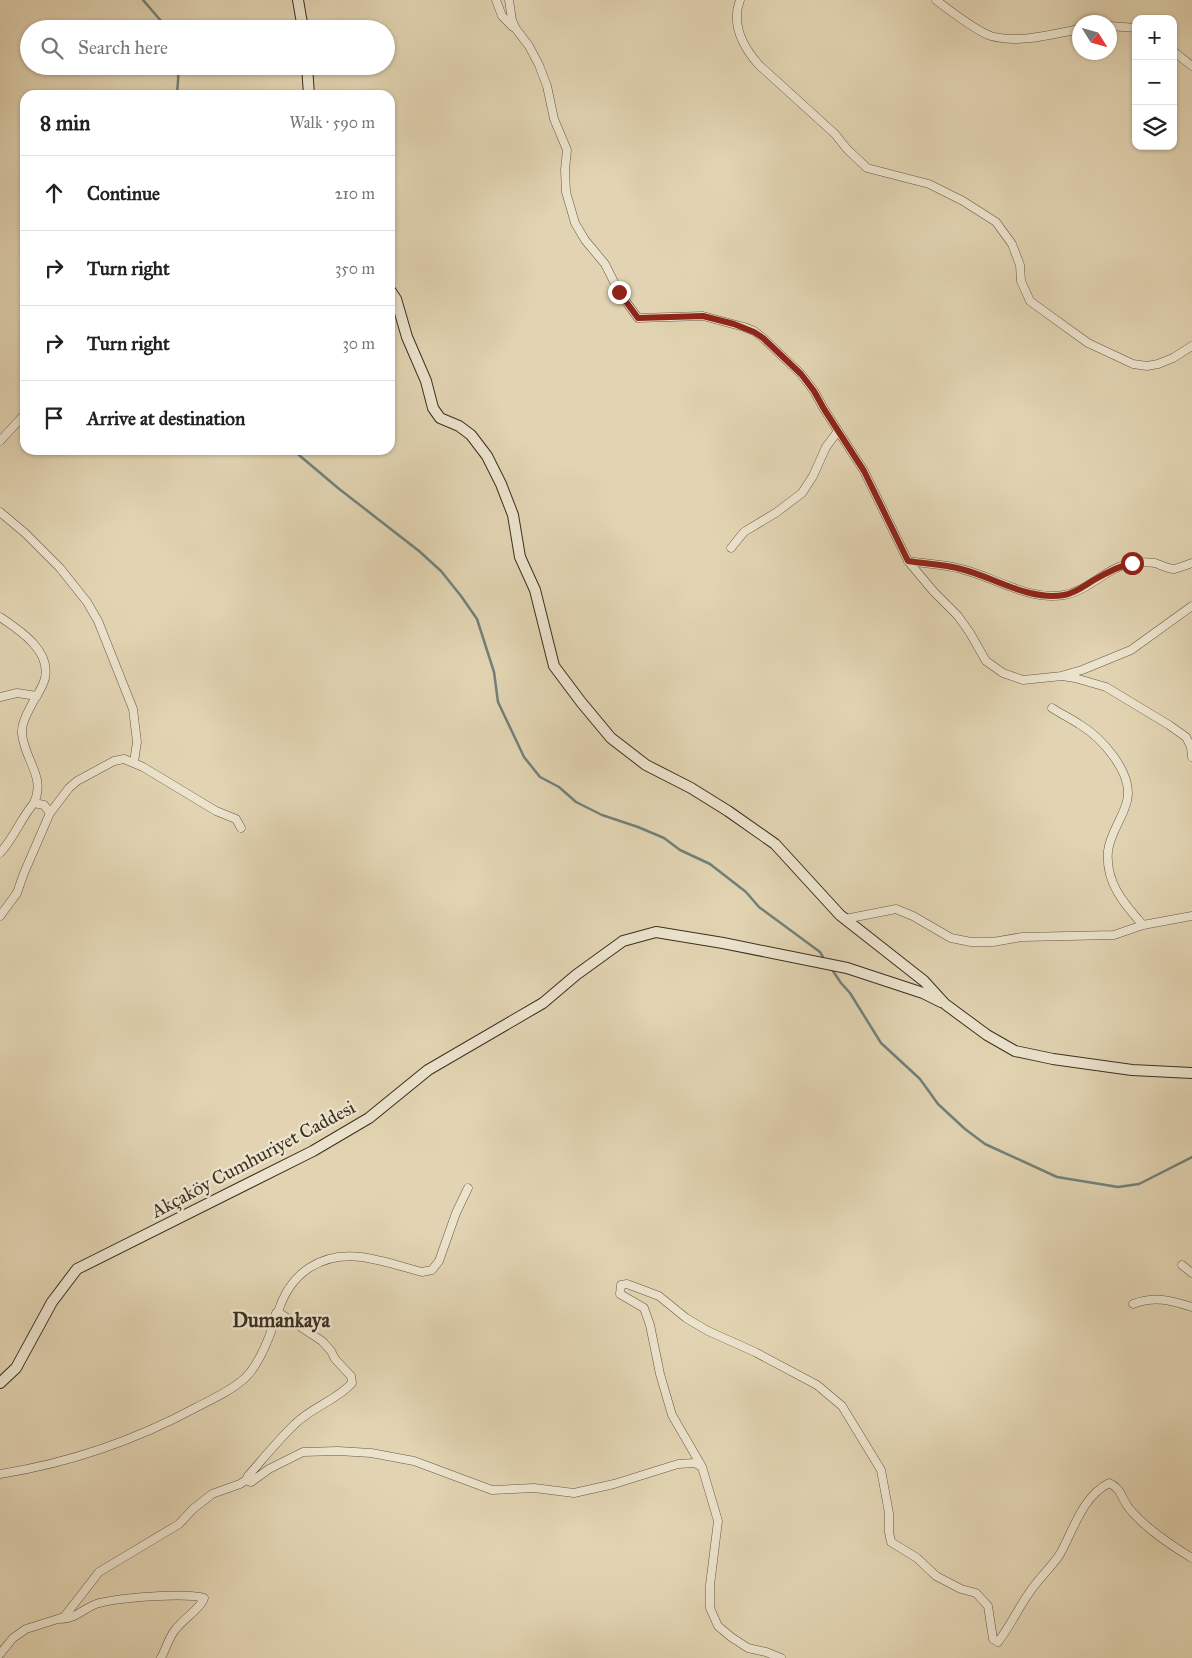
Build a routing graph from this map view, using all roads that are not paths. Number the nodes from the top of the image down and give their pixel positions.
1 (298, 0) edge
2 (496, 0) edge
3 (509, 0) edge
4 (740, 0) edge
5 (936, 0) edge
6 (301, 20) edge
7 (1117, 27) edge
8 (1132, 28) edge
9 (516, 30) junction
10 (1072, 30) edge
11 (1177, 54) edge
12 (1192, 66) edge
13 (308, 75) edge
14 (309, 90) edge
15 (395, 298) edge
16 (1192, 346) edge
17 (20, 420) edge
18 (838, 430) junction
19 (0, 442) edge
20 (0, 512) edge
21 (732, 548) dead end
22 (908, 561) junction
23 (1192, 563) edge
24 (1192, 606) edge
25 (0, 617) edge
26 (1062, 676) junction
27 (37, 696) junction
28 (0, 697) edge
29 (1052, 708) dead end
30 (1192, 758) edge
31 (134, 762) junction
32 (34, 803) junction
33 (50, 813) junction
34 (241, 828) dead end
35 (0, 853) edge
36 (0, 916) edge
37 (1192, 916) edge
38 (844, 918) junction
39 (1143, 926) junction
40 (945, 1004) junction
41 (1192, 1074) edge
42 (468, 1188) dead end
43 (1182, 1265) dead end
44 (1192, 1273) edge
45 (1133, 1304) dead end
46 (1192, 1307) edge
47 (278, 1312) junction
48 (0, 1383) edge
49 (702, 1467) junction
50 (0, 1474) edge
51 (246, 1480) junction
52 (1192, 1558) edge
53 (59, 1619) junction
54 (0, 1654) edge
55 (161, 1658) edge
56 (781, 1658) edge

1 - 6 main road
2 - 9 street
3 - 9 street
4 - 16 street
5 - 10 street
7 - 8 street
9 - 18 street
11 - 12 street
13 - 14 main road
15 - 38 main road
17 - 19 street
18 - 21 street
18 - 22 street
20 - 31 street
22 - 23 street
22 - 26 street
24 - 26 street
25 - 27 street
26 - 30 street
27 - 28 street
27 - 32 street
29 - 39 street
31 - 33 street
31 - 34 street
32 - 33 street
32 - 35 street
33 - 36 street
37 - 39 street
38 - 39 street
38 - 40 main road
40 - 41 main road
40 - 48 main road, Akçaköy Cumhuriyet Caddesi
42 - 47 street
43 - 44 street
45 - 46 street
47 - 50 street
47 - 51 street
49 - 51 street
49 - 52 street
49 - 56 street
51 - 53 street
53 - 54 street
53 - 55 street

